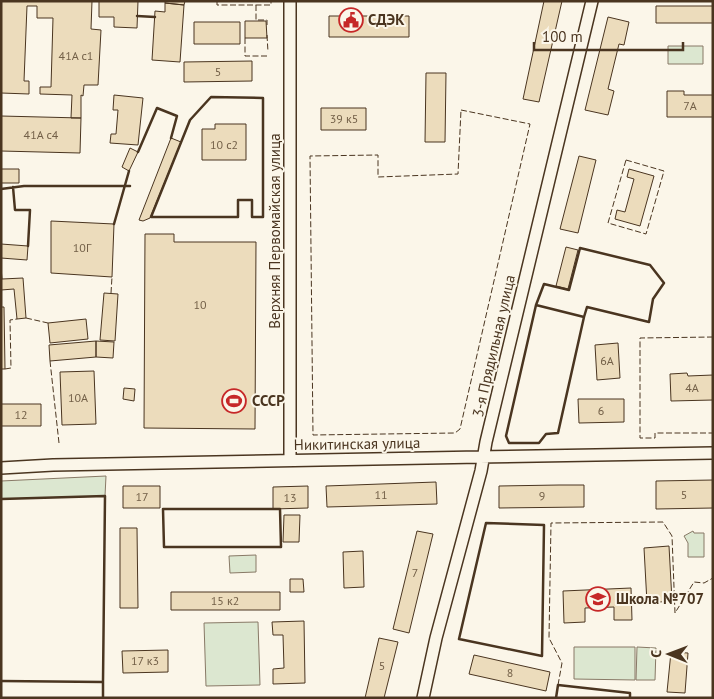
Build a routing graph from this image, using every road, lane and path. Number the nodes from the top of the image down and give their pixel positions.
1 (290, 1) edge
2 (592, 1) edge
3 (713, 454) edge
4 (483, 457) junction
5 (290, 460) junction
6 (1, 468) edge
7 (423, 698) edge

1 - 5 street, Верхняя Первомайская улица
2 - 4 street, 3-я Прядильная улица
3 - 4 street, Никитинская улица
4 - 5 street, Никитинская улица
4 - 7 street, 3-я Прядильная улица
5 - 6 street, Никитинская улица

